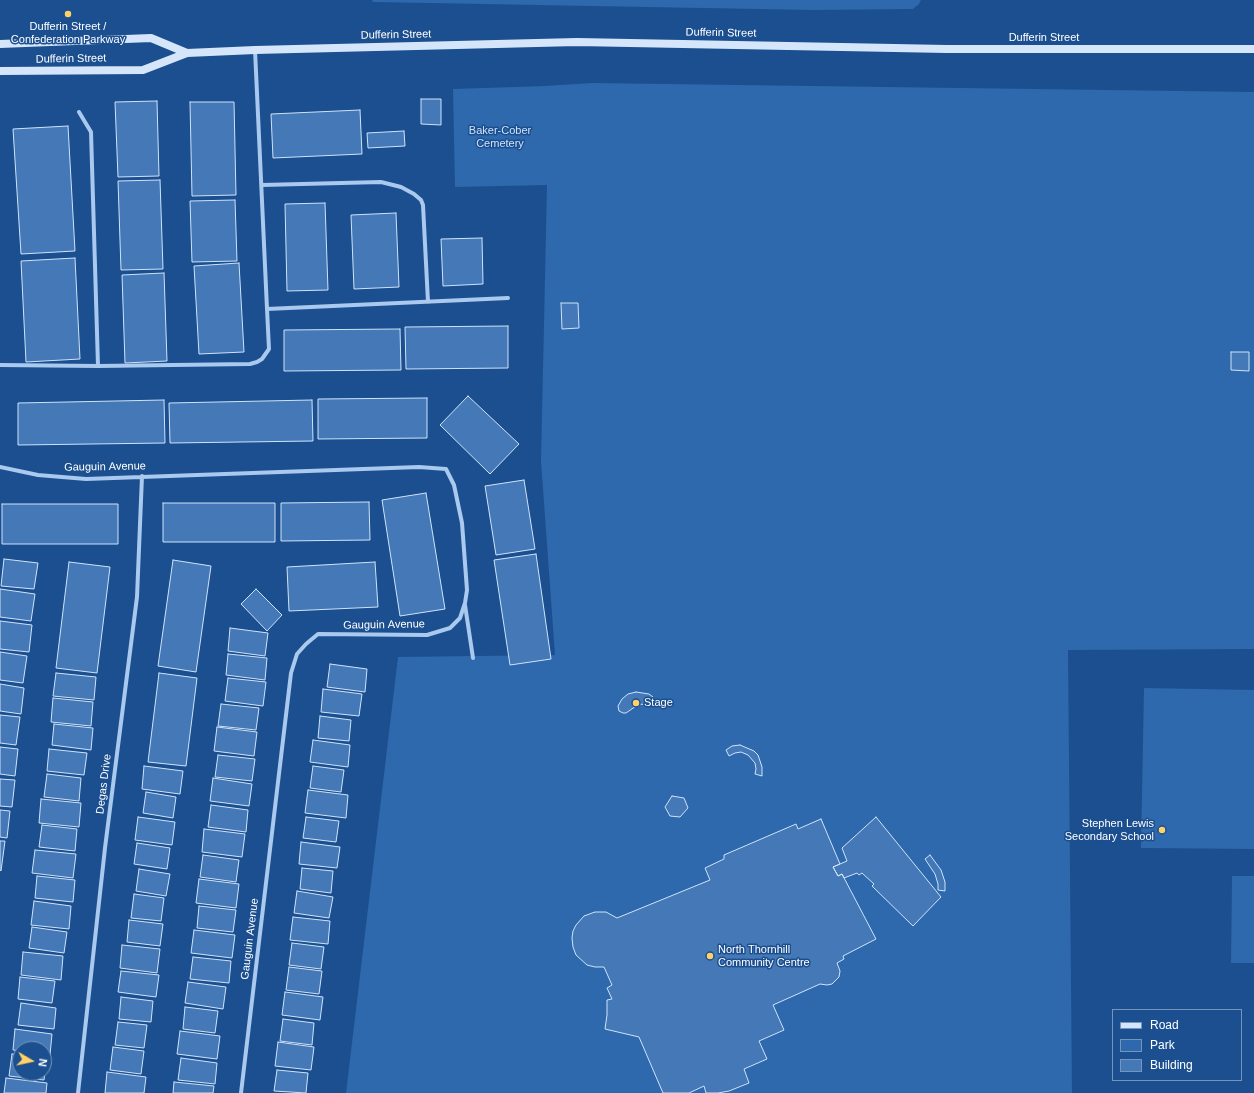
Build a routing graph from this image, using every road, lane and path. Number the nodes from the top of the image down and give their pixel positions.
1 (0, 44) edge
2 (1254, 49) edge
3 (255, 50) junction
4 (187, 53) junction
5 (0, 71) edge
6 (79, 112) dead end
7 (262, 185) junction
8 (508, 298) dead end
9 (428, 302) junction
10 (267, 309) junction
11 (0, 365) edge
12 (98, 366) junction
13 (0, 467) edge
14 (142, 476) junction
15 (465, 603) junction
16 (473, 658) dead end
17 (78, 1093) edge
18 (241, 1093) edge

1 - 4 main road, Dufferin Street
2 - 3 main road, Dufferin Street
3 - 4 main road, Dufferin Street
3 - 7 street
4 - 5 main road, Dufferin Street
6 - 12 street
7 - 9 street
7 - 10 street
8 - 9 street
9 - 10 street
10 - 12 street
11 - 12 street
13 - 14 street, Gauguin Avenue
14 - 15 street, Gauguin Avenue
14 - 17 street, Degas Drive
15 - 16 street
15 - 18 street, Gauguin Avenue

